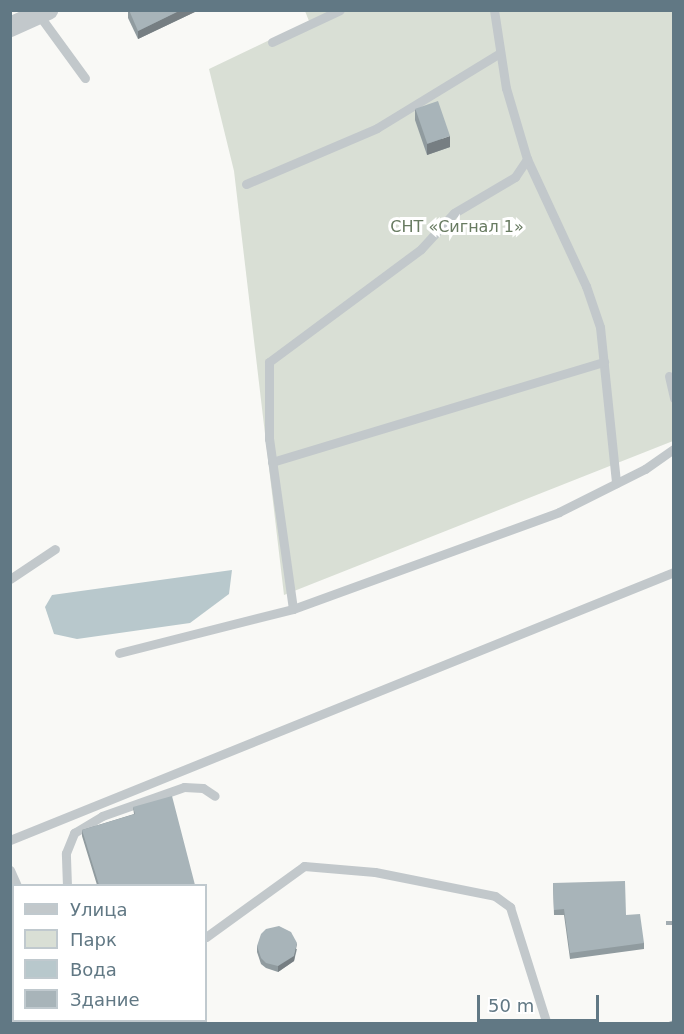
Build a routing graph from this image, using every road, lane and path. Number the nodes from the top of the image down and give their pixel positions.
1 (340, 10) edge
2 (494, 10) edge
3 (43, 13) edge
4 (10, 27) edge
5 (272, 42) dead end
6 (500, 53) junction
7 (85, 78) dead end
8 (527, 159) junction
9 (246, 184) dead end
10 (604, 362) junction
11 (669, 376) dead end
12 (674, 398) edge
13 (674, 449) edge
14 (272, 462) junction
15 (616, 483) junction
16 (55, 549) dead end
17 (674, 572) edge
18 (10, 579) edge
19 (292, 609) junction
20 (119, 653) dead end
21 (215, 796) dead end
22 (10, 840) edge
23 (10, 870) edge
24 (17, 884) edge
25 (67, 884) edge
26 (207, 936) edge
27 (548, 1023) edge

1 - 5 lane
2 - 6 lane
3 - 4 street
3 - 7 lane
6 - 8 lane
6 - 9 lane
8 - 10 lane
8 - 14 lane
10 - 14 lane
10 - 15 lane
11 - 12 lane
13 - 15 lane
14 - 19 lane
15 - 19 lane
16 - 18 lane
17 - 22 lane
19 - 20 lane
21 - 25 lane
23 - 24 lane
26 - 27 lane

